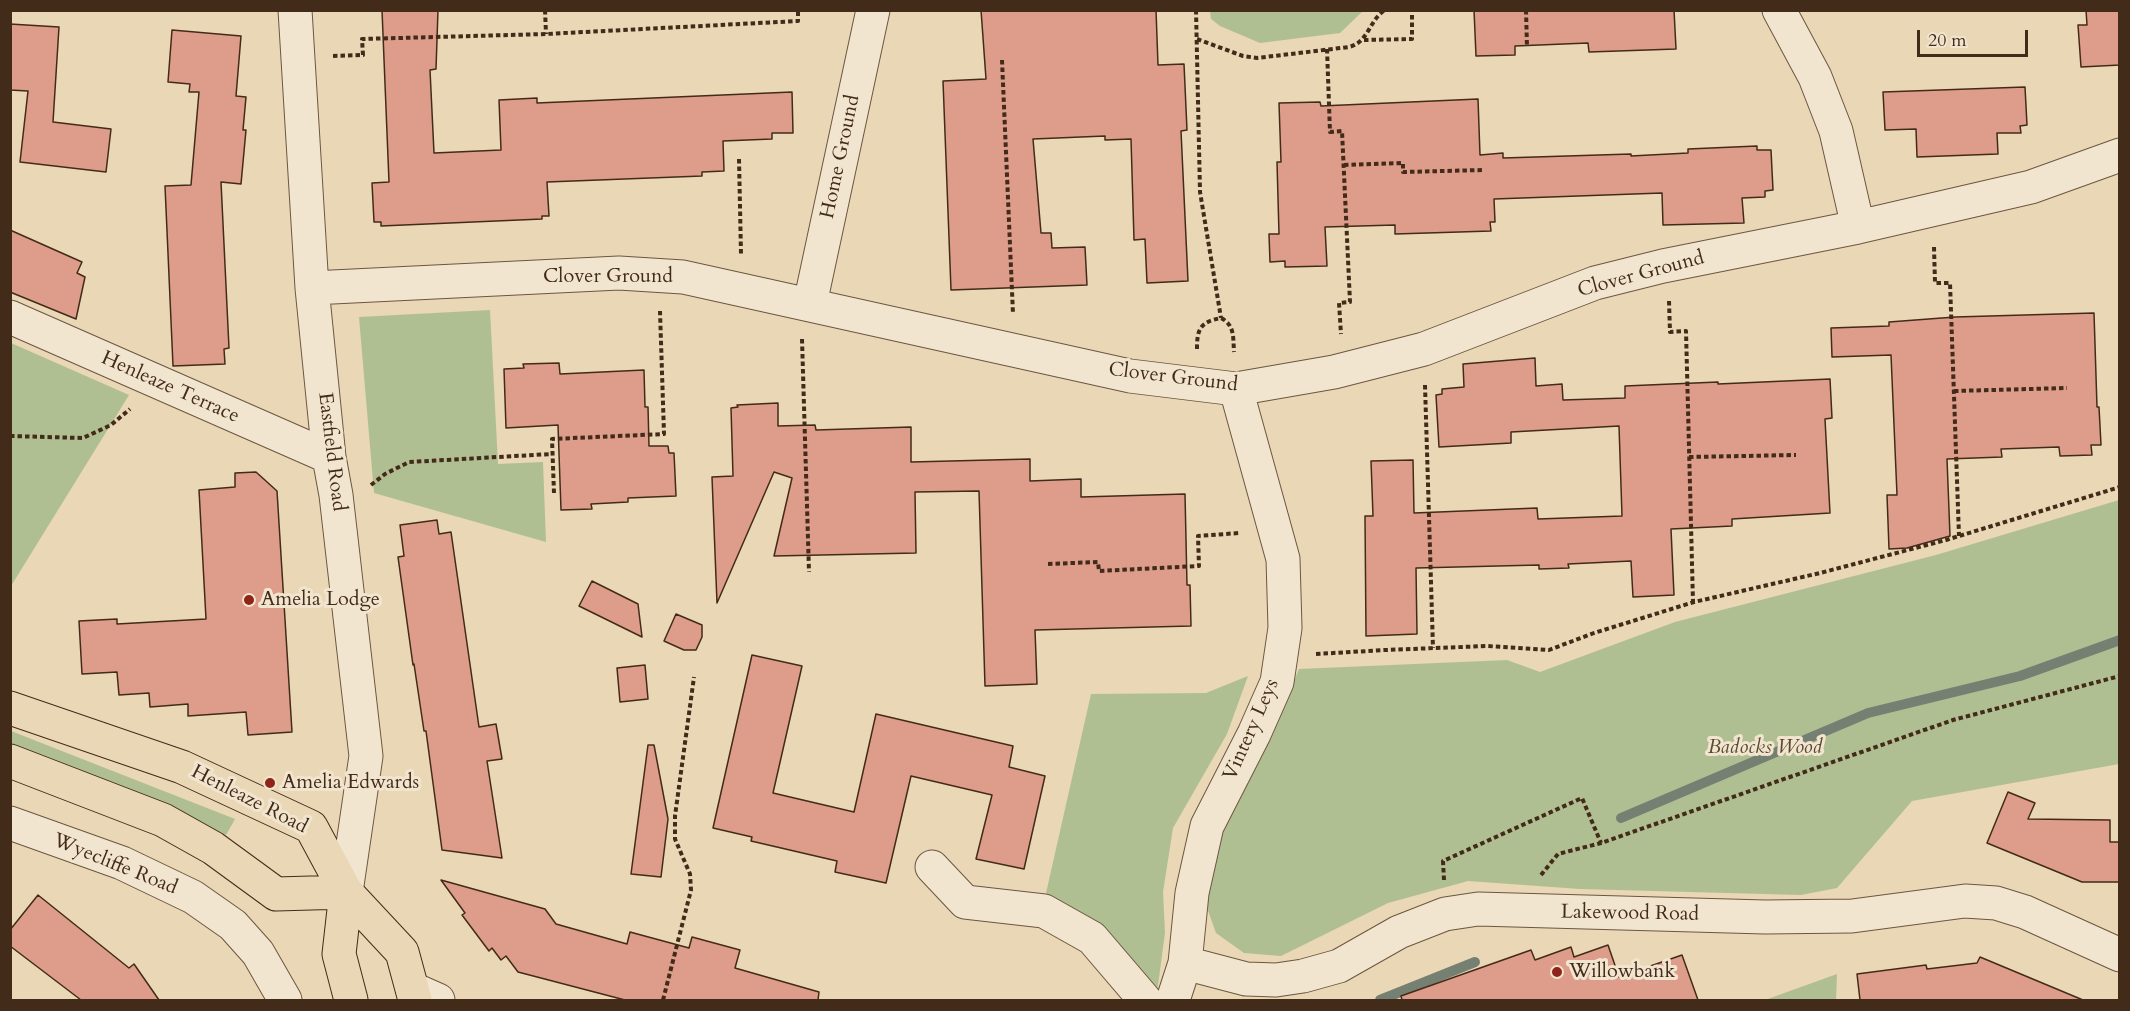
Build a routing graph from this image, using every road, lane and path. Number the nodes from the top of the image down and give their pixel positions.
1 (545, 10) edge
2 (798, 10) edge
3 (873, 10) edge
4 (1196, 10) edge
5 (1385, 10) edge
6 (1412, 10) edge
7 (1526, 10) edge
8 (1779, 10) edge
9 (287, 11) edge
10 (546, 34) junction
11 (1196, 39) junction
12 (1363, 40) junction
13 (1527, 47) dead end
14 (1327, 49) junction
15 (296, 57) junction
16 (1002, 60) dead end
17 (2120, 155) edge
18 (739, 159) dead end
19 (1344, 165) junction
20 (1483, 170) dead end
21 (1932, 210) junction
22 (1858, 227) junction
23 (1668, 265) junction
24 (658, 275) junction
25 (312, 288) junction
26 (741, 289) junction
27 (805, 303) junction
28 (10, 317) edge
29 (1221, 318) dead end
30 (1424, 349) junction
31 (1015, 350) junction
32 (1343, 370) junction
33 (158, 382) junction
34 (2067, 388) dead end
35 (1236, 389) junction
36 (1954, 391) junction
37 (10, 436) edge
38 (552, 454) junction
39 (1796, 455) dead end
40 (329, 457) junction
41 (1689, 457) junction
42 (2120, 487) edge
43 (554, 493) dead end
44 (336, 495) junction
45 (1275, 531) junction
46 (1959, 536) junction
47 (1048, 564) dead end
48 (809, 572) dead end
49 (1693, 602) junction
50 (1433, 648) junction
51 (1280, 657) junction
52 (2120, 676) edge
53 (694, 677) dead end
54 (10, 708) edge
55 (10, 761) edge
56 (10, 824) edge
57 (1601, 843) junction
58 (932, 867) dead end
59 (346, 892) junction
60 (1512, 911) junction
61 (1445, 914) junction
62 (2120, 955) edge
63 (1185, 963) junction
64 (422, 997) edge
65 (280, 999) edge
66 (351, 1000) edge
67 (663, 1000) edge
68 (1144, 1000) edge
69 (1173, 1000) edge

1 - 10 path
2 - 10 path
3 - 27 street, Home Ground
4 - 11 path
5 - 12 path
6 - 12 path
7 - 13 path
8 - 22 street
9 - 15 street, Eastfield Road
10 - 15 path
11 - 14 path
11 - 29 path
12 - 14 path
14 - 19 path
15 - 25 street, Eastfield Road
16 - 31 path
17 - 21 street, Clover Ground
18 - 26 path
19 - 20 path
19 - 32 path
21 - 22 street, Clover Ground
21 - 36 path
22 - 23 street, Clover Ground
23 - 30 street, Clover Ground
23 - 41 path
24 - 25 street, Clover Ground
24 - 26 street, Clover Ground
24 - 38 path
25 - 40 street, Eastfield Road
26 - 27 street, Clover Ground
27 - 31 street, Clover Ground
27 - 48 path
28 - 33 street, Henleaze Terrace
30 - 32 street, Clover Ground
30 - 50 path
31 - 35 street, Clover Ground
32 - 35 street, Clover Ground
33 - 37 path
33 - 40 street, Henleaze Terrace
34 - 36 path
35 - 45 street, Vintery Leys
36 - 46 path
38 - 43 path
38 - 44 path
39 - 41 path
40 - 44 street, Eastfield Road
41 - 49 path
42 - 46 path
44 - 59 street, Eastfield Road
45 - 47 path
45 - 51 street, Vintery Leys
46 - 49 path
49 - 50 path
50 - 51 path
51 - 63 street, Vintery Leys
52 - 57 path
53 - 67 path
54 - 59 main road, Henleaze Road
55 - 59 main road
56 - 65 street, Wyecliffe Road
57 - 60 path
57 - 61 path
58 - 68 street
59 - 64 main road, Henleaze Road
59 - 66 main road
60 - 61 street, Lakewood Road
60 - 62 street, Lakewood Road
61 - 63 street, Lakewood Road
63 - 69 street

